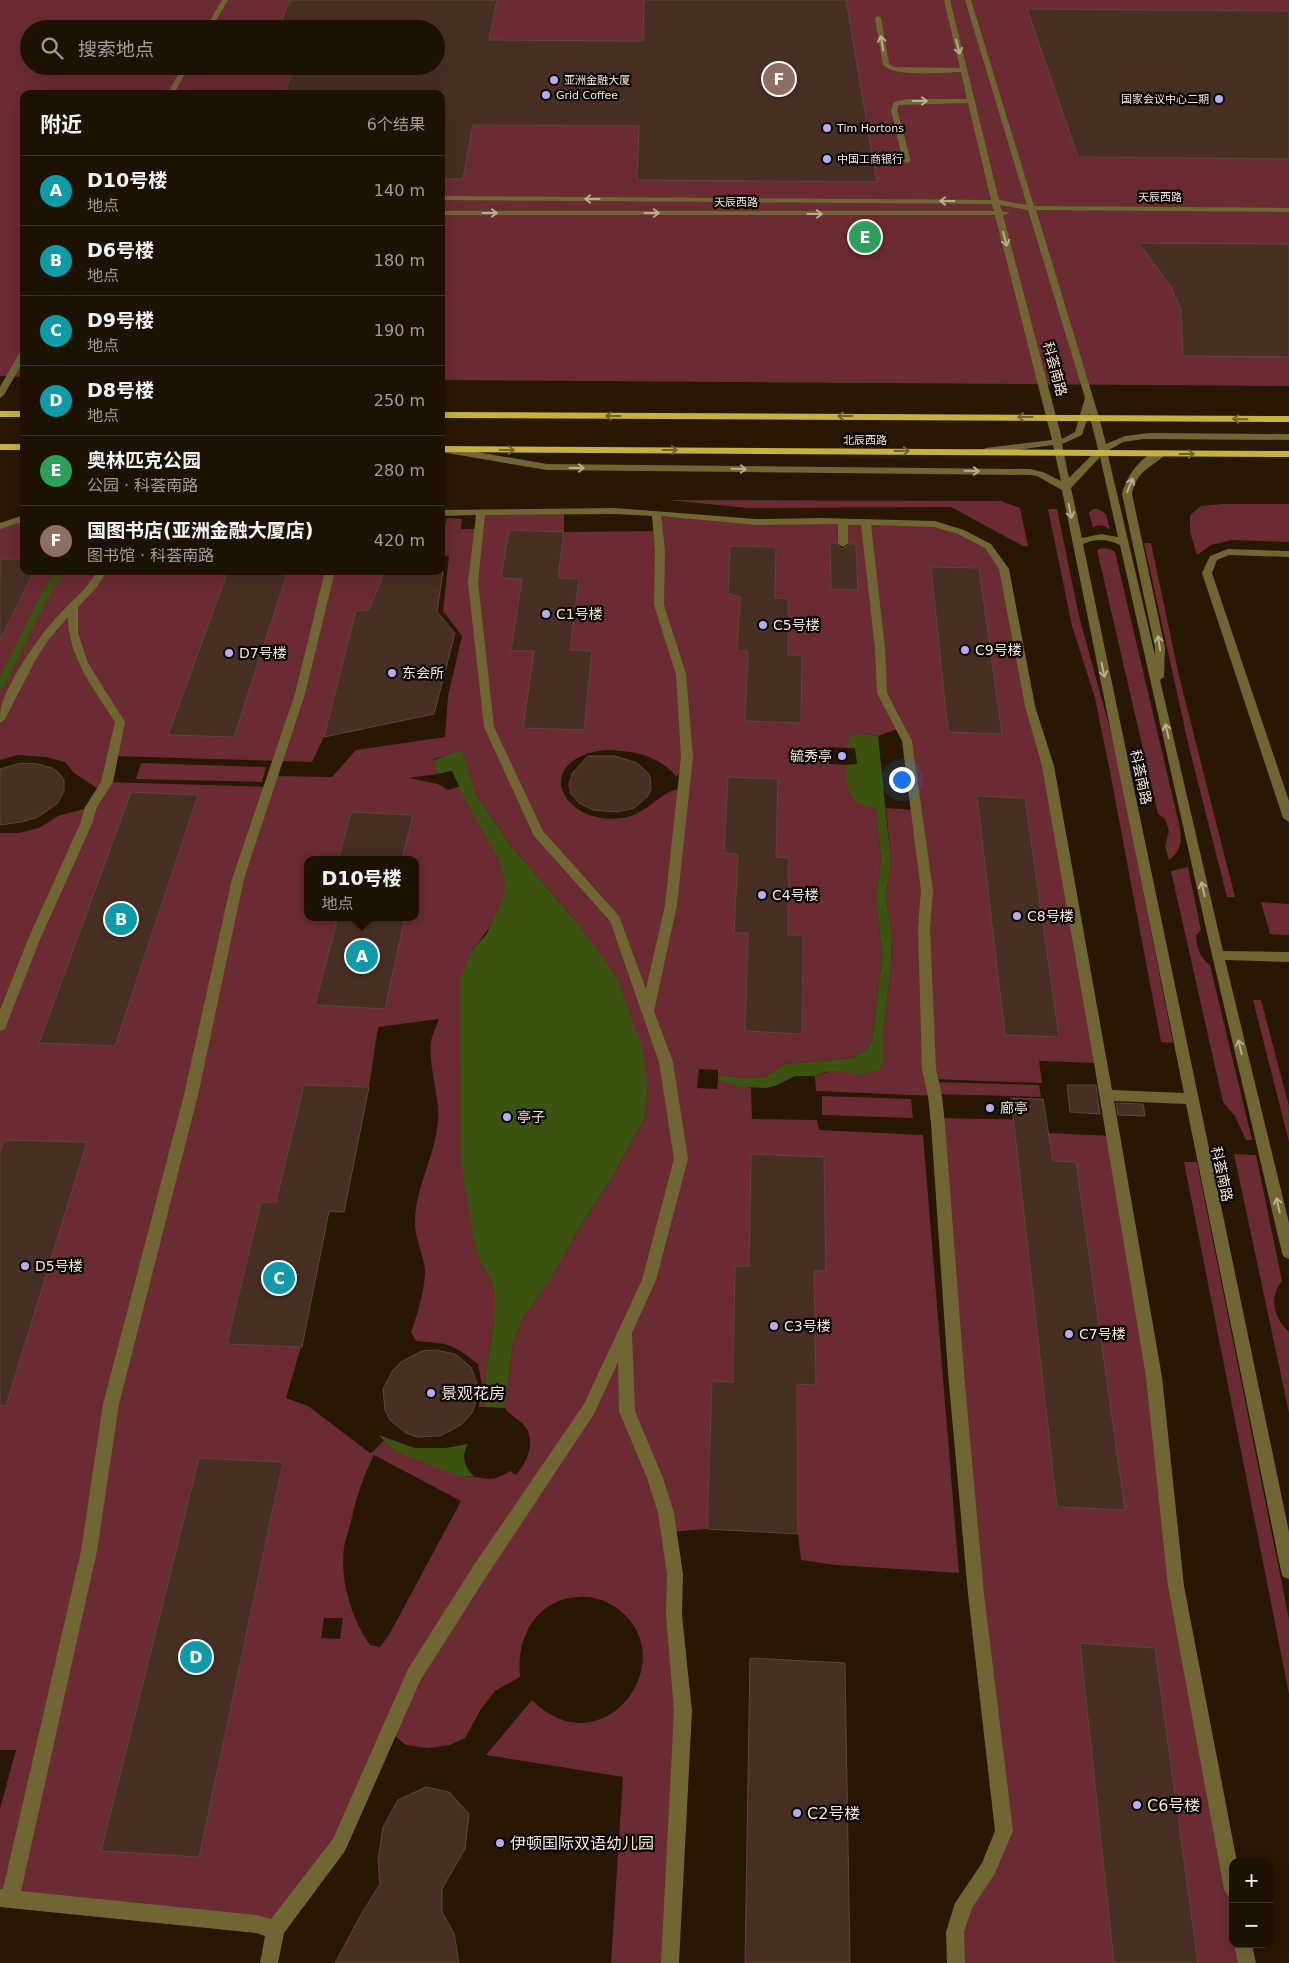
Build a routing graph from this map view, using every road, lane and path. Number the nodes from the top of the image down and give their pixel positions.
1 (225, 0) edge
2 (947, 0) edge
3 (968, 0) edge
4 (878, 18) dead end
5 (213, 20) edge
6 (964, 70) junction
7 (181, 75) edge
8 (172, 90) edge
9 (971, 101) junction
10 (907, 161) dead end
11 (445, 198) edge
12 (996, 202) junction
13 (1030, 208) junction
14 (1289, 210) edge
15 (445, 213) edge
16 (998, 214) junction
17 (20, 359) edge
18 (0, 395) edge
19 (1089, 396) junction
20 (0, 414) edge
21 (20, 414) edge
22 (445, 415) edge
23 (1052, 417) junction
24 (1095, 417) junction
25 (1289, 419) edge
26 (1289, 437) edge
27 (0, 447) edge
28 (20, 448) edge
29 (445, 449) edge
30 (445, 450) edge
31 (976, 452) junction
32 (1059, 452) junction
33 (1103, 453) junction
34 (1161, 454) junction
35 (1289, 454) edge
36 (1066, 488) junction
37 (445, 513) edge
38 (481, 513) junction
39 (656, 513) junction
40 (20, 519) edge
41 (843, 522) junction
42 (866, 523) junction
43 (0, 526) edge
44 (1077, 543) junction
45 (843, 544) dead end
46 (1124, 544) junction
47 (1289, 554) edge
48 (100, 575) edge
49 (329, 575) edge
50 (73, 606) junction
51 (1158, 692) junction
52 (0, 719) edge
53 (1289, 818) edge
54 (1218, 955) junction
55 (1289, 957) edge
56 (648, 1011) junction
57 (0, 1026) edge
58 (1106, 1095) junction
59 (1192, 1099) junction
60 (1289, 1253) edge
61 (625, 1331) junction
62 (1289, 1571) edge
63 (1229, 1867) edge
64 (5, 1898) edge
65 (276, 1929) junction
66 (1244, 1948) edge
67 (269, 1963) edge
68 (670, 1963) edge
69 (956, 1963) edge
70 (1247, 1963) edge

1 - 5 street
2 -> 6 street, 科荟南路
3 - 13 street, 科荟南路
6 -> 4 street
6 - 9 street, 科荟南路
7 - 8 street
10 -> 9 street
9 - 12 street, 科荟南路
12 -> 11 street, 天辰西路
12 - 13 street, 天辰西路
12 - 16 street, 科荟南路
13 - 14 street, 天辰西路
13 - 16 street, 天辰西路
13 - 19 street, 科荟南路
15 -> 16 street, 天辰西路
16 -> 23 street, 科荟南路
17 - 18 street
19 - 24 street, 科荟南路
19 - 31 street
20 - 21 main road
23 -> 22 main road, 北辰西路
23 - 24 main road, 北辰西路
23 - 32 street, 科荟南路
25 -> 24 main road, 北辰西路
24 - 33 street, 科荟南路
26 - 36 street
27 - 28 main road
29 -> 31 main road, 北辰西路
30 -> 36 street
31 - 32 main road, 北辰西路
32 - 33 main road, 北辰西路
32 - 36 street, 科荟南路
33 - 34 main road, 北辰西路
33 - 46 street, 科荟南路
34 -> 35 main road, 北辰西路
51 -> 34 street
36 -> 44 street, 科荟南路
37 - 38 street
38 - 39 street
38 - 56 street
39 - 41 street
39 - 56 street
40 - 43 street
41 - 42 street
41 - 45 street
42 - 58 street
42 - 69 street
44 - 46 street
44 -> 59 street, 科荟南路
46 - 51 street, 科荟南路
47 - 53 street
48 - 50 street
49 - 64 street
50 - 52 street
50 - 57 street
54 -> 51 street, 科荟南路
54 - 55 street
60 -> 54 street, 科荟南路
56 - 61 street
58 - 59 street
58 - 63 street
59 - 62 street, 科荟南路
61 - 65 street
61 - 68 street
64 - 65 street
65 - 67 street
66 - 70 street

